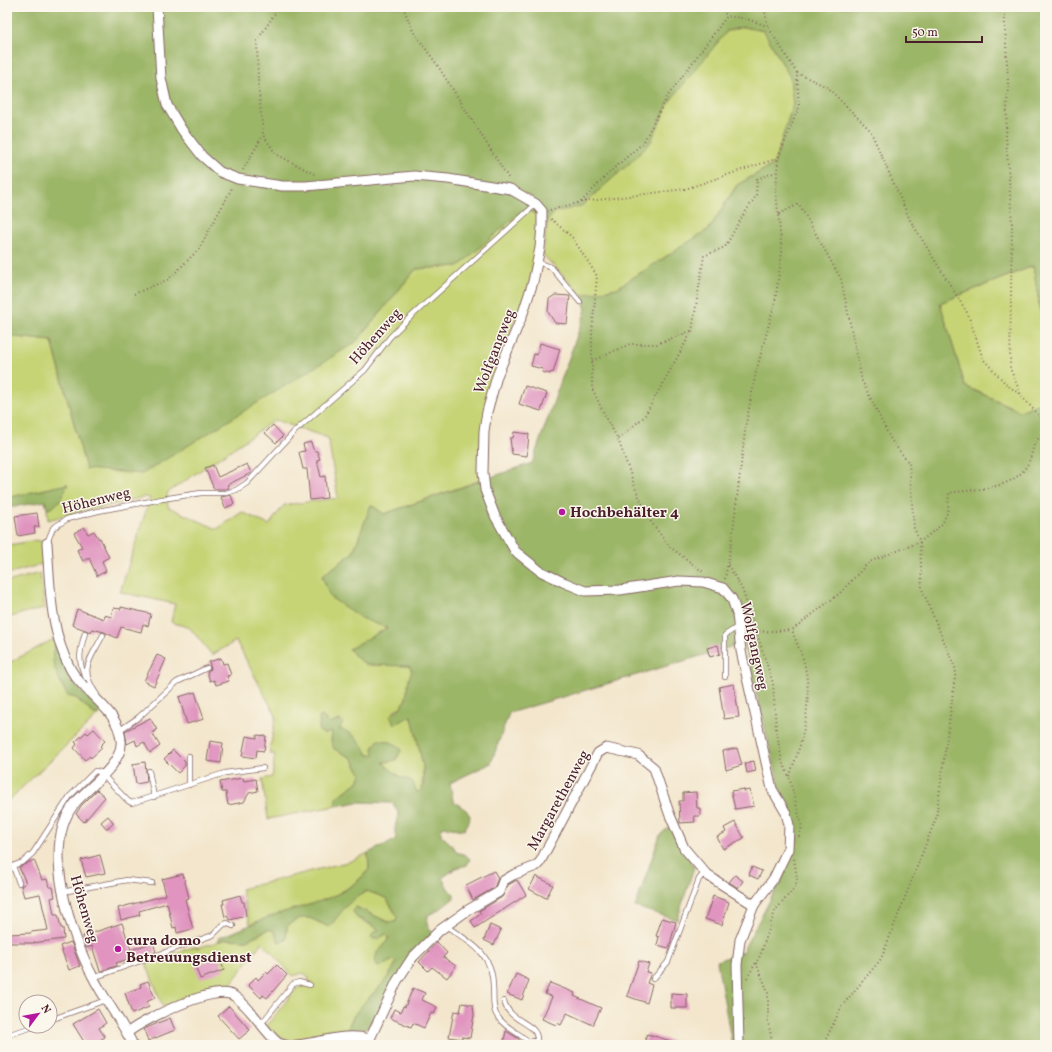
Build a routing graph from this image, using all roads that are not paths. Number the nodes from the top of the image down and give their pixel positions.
1 (157, 7) edge
2 (536, 204) junction
3 (538, 262) junction
4 (580, 302) dead end
5 (48, 544) joint
6 (739, 626) junction
7 (85, 633) dead end
8 (103, 635) dead end
9 (207, 668) dead end
10 (725, 677) dead end
11 (88, 681) junction
12 (106, 708) junction
13 (120, 730) junction
14 (189, 756) dead end
15 (263, 768) dead end
16 (149, 771) dead end
17 (103, 775) junction
18 (189, 785) junction
19 (154, 798) junction
20 (13, 866) junction
21 (7, 868) edge
22 (705, 872) junction
23 (19, 883) dead end
24 (152, 883) dead end
25 (62, 892) junction
26 (754, 905) junction
27 (233, 926) dead end
28 (446, 926) junction
29 (93, 978) junction
30 (653, 979) dead end
31 (310, 985) dead end
32 (106, 1000) junction
33 (504, 1001) dead end
34 (58, 1017) edge
35 (261, 1024) junction
36 (18, 1032) edge
37 (127, 1033) junction
38 (7, 1035) edge
39 (368, 1042) edge
40 (133, 1045) edge
41 (283, 1045) edge
42 (297, 1045) edge
43 (738, 1045) edge

1 - 2 street
2 - 3 street, Wolfgangweg
2 - 5 lane, Höhenweg
3 - 4 lane
3 - 6 street, Wolfgangweg
5 - 12 street, Höhenweg
6 - 10 lane
6 - 26 street, Wolfgangweg
7 - 11 lane
8 - 11 lane
9 - 13 lane
11 - 12 lane
12 - 13 street, Höhenweg
13 - 17 street, Höhenweg
14 - 18 lane
15 - 18 lane
16 - 19 lane
17 - 19 lane
17 - 20 lane
17 - 25 street, Höhenweg
18 - 19 lane
20 - 21 lane
20 - 23 lane
22 - 26 street, Margarethenweg
22 - 28 street, Margarethenweg
22 - 30 lane
24 - 25 lane
25 - 29 street, Höhenweg
26 - 43 street, Wolfgangweg
27 - 29 lane
28 - 33 lane
28 - 39 street, Margarethenweg
29 - 32 street, Höhenweg
31 - 35 lane
32 - 34 lane
32 - 37 street, Höhenweg
35 - 37 street
35 - 41 street
36 - 38 lane
37 - 40 street, Höhenweg
39 - 42 street

